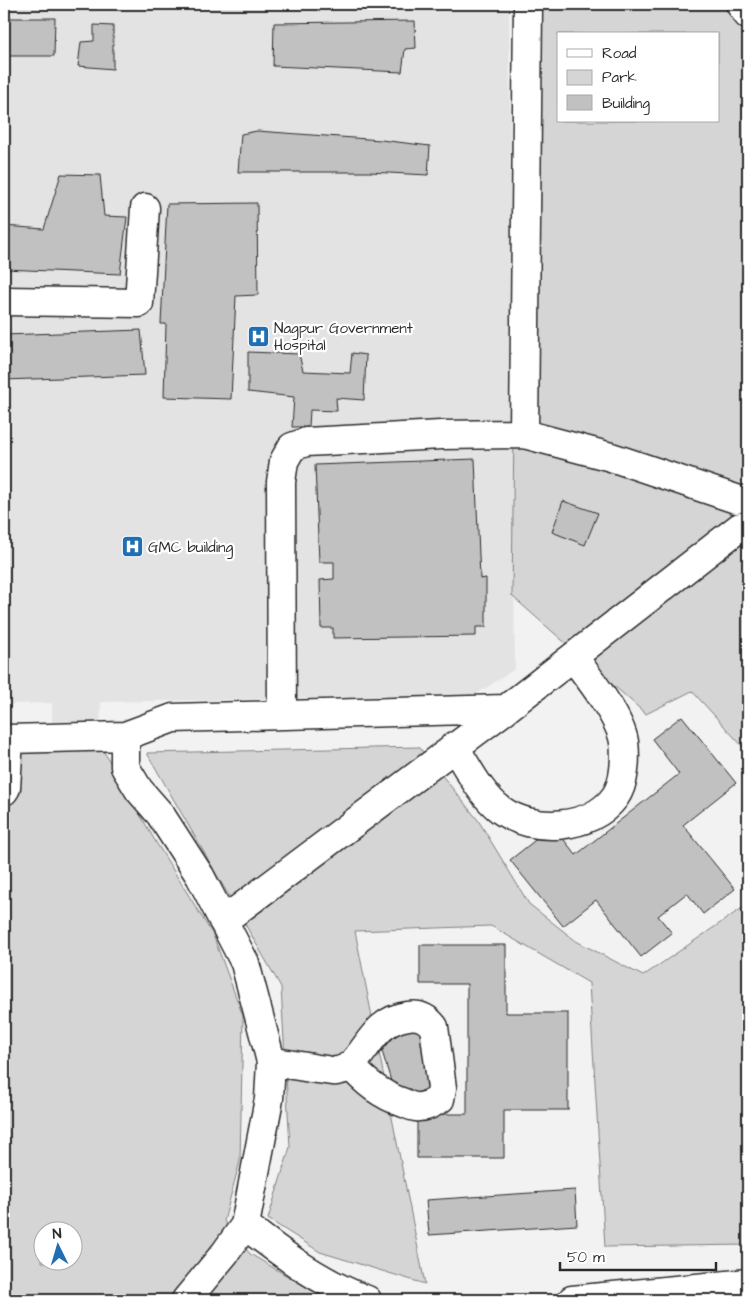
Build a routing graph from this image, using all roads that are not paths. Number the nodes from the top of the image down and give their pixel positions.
1 (528, 4) edge
2 (740, 4) edge
3 (748, 15) edge
4 (145, 208) dead end
5 (4, 301) edge
6 (524, 434) junction
7 (742, 496) edge
8 (744, 529) edge
9 (574, 658) junction
10 (506, 709) junction
11 (282, 715) junction
12 (124, 736) junction
13 (7, 738) edge
14 (454, 746) junction
15 (4, 791) edge
16 (223, 920) junction
17 (271, 1062) junction
18 (350, 1066) dead end
19 (245, 1224) junction
20 (748, 1283) edge
21 (186, 1300) edge
22 (367, 1300) edge
23 (572, 1300) edge

1 - 6 street
2 - 3 street
4 - 5 street
6 - 7 street
6 - 11 street
7 - 8 street
8 - 9 street
9 - 10 street
9 - 14 street
10 - 11 street
10 - 14 street
11 - 12 street
12 - 13 street
12 - 16 street
13 - 15 street
14 - 16 street
16 - 17 street
17 - 18 street
17 - 19 street
19 - 21 street
19 - 22 street
20 - 23 street

